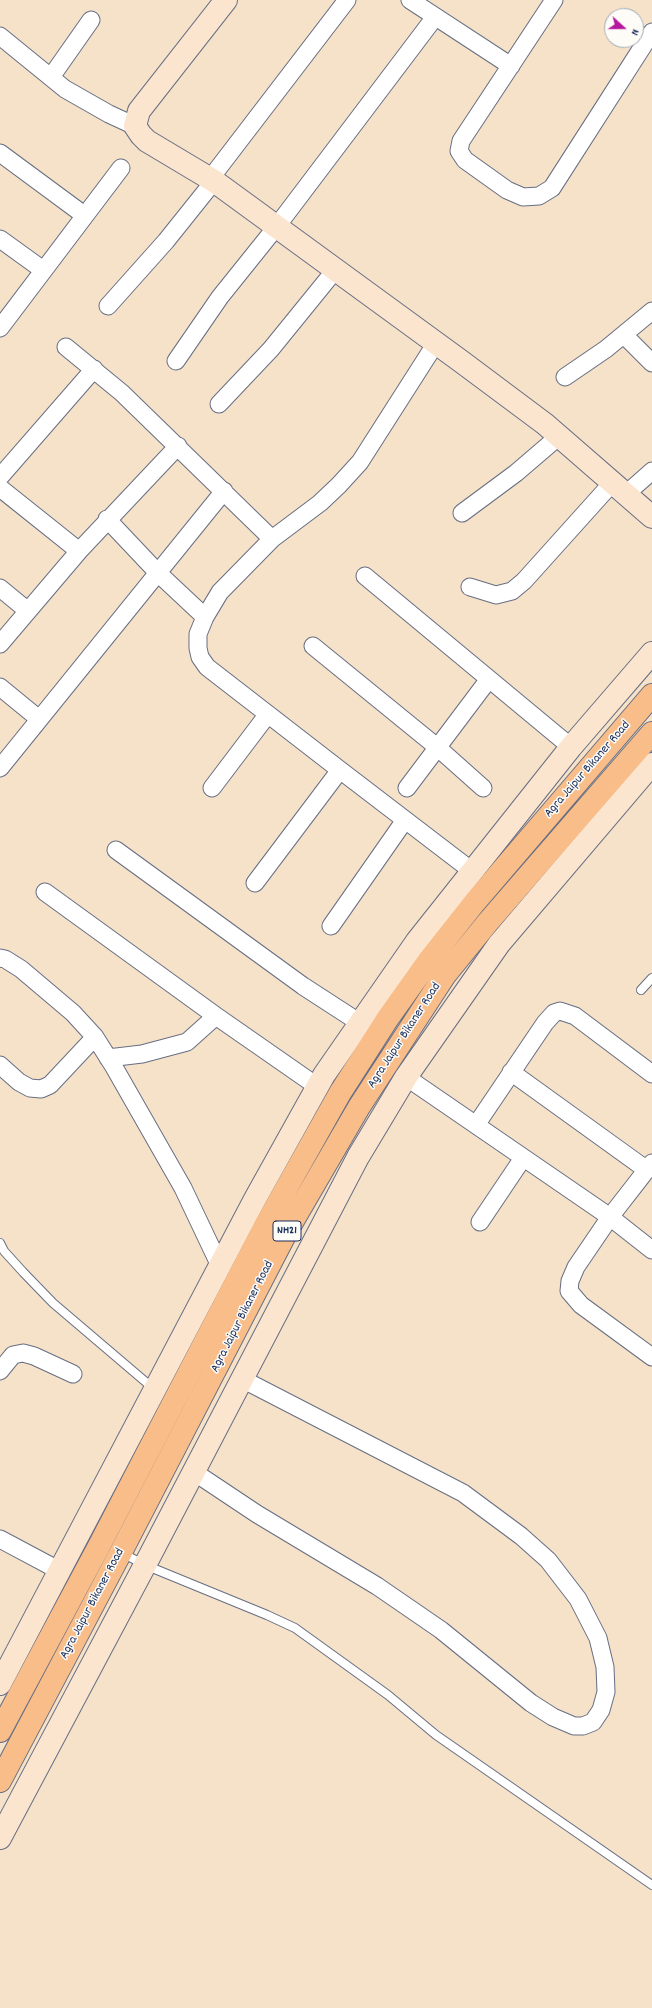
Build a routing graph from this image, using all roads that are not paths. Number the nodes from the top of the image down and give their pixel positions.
1 (347, 0) edge
2 (410, 0) edge
3 (554, 0) edge
4 (220, 2) edge
5 (435, 17) junction
6 (91, 20) dead end
7 (652, 32) edge
8 (0, 36) edge
9 (511, 66) junction
10 (50, 78) junction
11 (136, 126) junction
12 (0, 153) edge
13 (121, 168) dead end
14 (212, 180) junction
15 (84, 215) junction
16 (277, 226) junction
17 (0, 239) edge
18 (336, 269) junction
19 (43, 270) junction
20 (108, 306) dead end
21 (652, 311) edge
22 (1, 324) edge
23 (624, 334) junction
24 (436, 343) junction
25 (66, 347) dead end
26 (176, 361) dead end
27 (652, 363) edge
28 (94, 369) junction
29 (565, 377) dead end
30 (220, 404) dead end
31 (551, 431) junction
32 (178, 446) junction
33 (652, 470) edge
34 (0, 477) edge
35 (0, 488) edge
36 (619, 488) junction
37 (224, 491) junction
38 (462, 513) dead end
39 (652, 517) edge
40 (107, 519) junction
41 (272, 539) junction
42 (79, 550) junction
43 (158, 573) junction
44 (365, 576) dead end
45 (470, 587) dead end
46 (0, 588) edge
47 (28, 611) junction
48 (205, 617) junction
49 (0, 644) edge
50 (313, 646) dead end
51 (652, 653) edge
52 (489, 679) junction
53 (0, 687) edge
54 (652, 695) edge
55 (268, 714) junction
56 (39, 719) junction
57 (652, 733) edge
58 (437, 747) junction
59 (571, 747) junction
60 (0, 768) edge
61 (650, 769) edge
62 (340, 770) junction
63 (212, 788) dead end
64 (407, 788) dead end
65 (483, 788) dead end
66 (405, 820) junction
67 (116, 850) dead end
68 (472, 871) junction
69 (255, 883) dead end
70 (45, 892) dead end
71 (331, 926) dead end
72 (0, 958) edge
73 (652, 978) edge
74 (641, 990) dead end
75 (216, 1016) junction
76 (360, 1023) junction
77 (94, 1037) junction
78 (108, 1058) junction
79 (0, 1065) edge
80 (512, 1072) junction
81 (652, 1074) edge
82 (406, 1077) junction
83 (318, 1087) junction
84 (476, 1125) junction
85 (523, 1158) junction
86 (649, 1167) edge
87 (610, 1217) junction
88 (480, 1222) dead end
89 (0, 1243) edge
90 (652, 1250) edge
91 (220, 1266) junction
92 (652, 1357) edge
93 (0, 1371) edge
94 (73, 1374) dead end
95 (242, 1379) junction
96 (155, 1390) junction
97 (194, 1472) junction
98 (0, 1538) edge
99 (121, 1552) junction
100 (145, 1565) junction
101 (60, 1571) junction
102 (0, 1684) edge
103 (0, 1731) edge
104 (0, 1781) edge
105 (0, 1838) edge
106 (652, 1884) edge

1 - 14 street
2 - 5 street
3 - 9 street
4 - 11 street
5 - 9 street
5 - 16 street
6 - 10 street
7 - 9 street
8 - 10 street
10 - 11 street
11 - 14 street
12 - 15 street
13 - 15 street
14 - 16 street
14 - 20 street
15 - 19 street
16 - 18 street
16 - 26 street
17 - 19 street
18 - 24 street
18 - 30 street
19 - 22 street
21 - 23 street
23 - 27 street
23 - 29 street
24 - 31 street
24 - 41 street
25 - 28 street
28 - 32 street
28 - 34 street
31 - 36 street
31 - 38 street
32 - 37 street
32 - 40 street
33 - 36 street
35 - 42 street
36 - 39 street
36 - 45 street
37 - 41 street
37 - 43 street
40 - 42 street
40 - 43 street
41 - 48 street
42 - 47 street
43 - 48 street
43 - 56 street
44 - 52 street
46 - 47 street
47 - 49 street
48 - 55 street
50 - 58 street
51 - 59 street
52 - 58 street
52 - 59 street
53 - 56 street
54 - 103 highway, Agra Jaipur Bikaner Road / NH21
55 - 62 street
55 - 63 street
56 - 60 street
57 - 99 highway, Agra Jaipur Bikaner Road / NH21
58 - 64 street
58 - 65 street
59 - 68 street
61 - 82 street
62 - 66 street
62 - 69 street
66 - 68 street
66 - 71 street
67 - 76 street
68 - 76 street
70 - 75 street
72 - 77 street
73 - 74 lane
75 - 78 street
75 - 83 street
76 - 83 street
77 - 78 street
77 - 79 street
78 - 91 street
80 - 81 street
80 - 84 street
80 - 86 street
82 - 84 street
82 - 95 street
83 - 91 street
84 - 85 street
85 - 87 street
85 - 88 street
86 - 87 street
87 - 90 street
87 - 92 street
89 - 96 lane
91 - 96 street
93 - 94 street
95 - 97 street
95 - 97 street
96 - 101 street
97 - 100 street
98 - 101 street
99 - 100 lane
99 - 104 highway, Agra Jaipur Bikaner Road / NH21
100 - 105 street
100 - 106 lane
101 - 102 street

